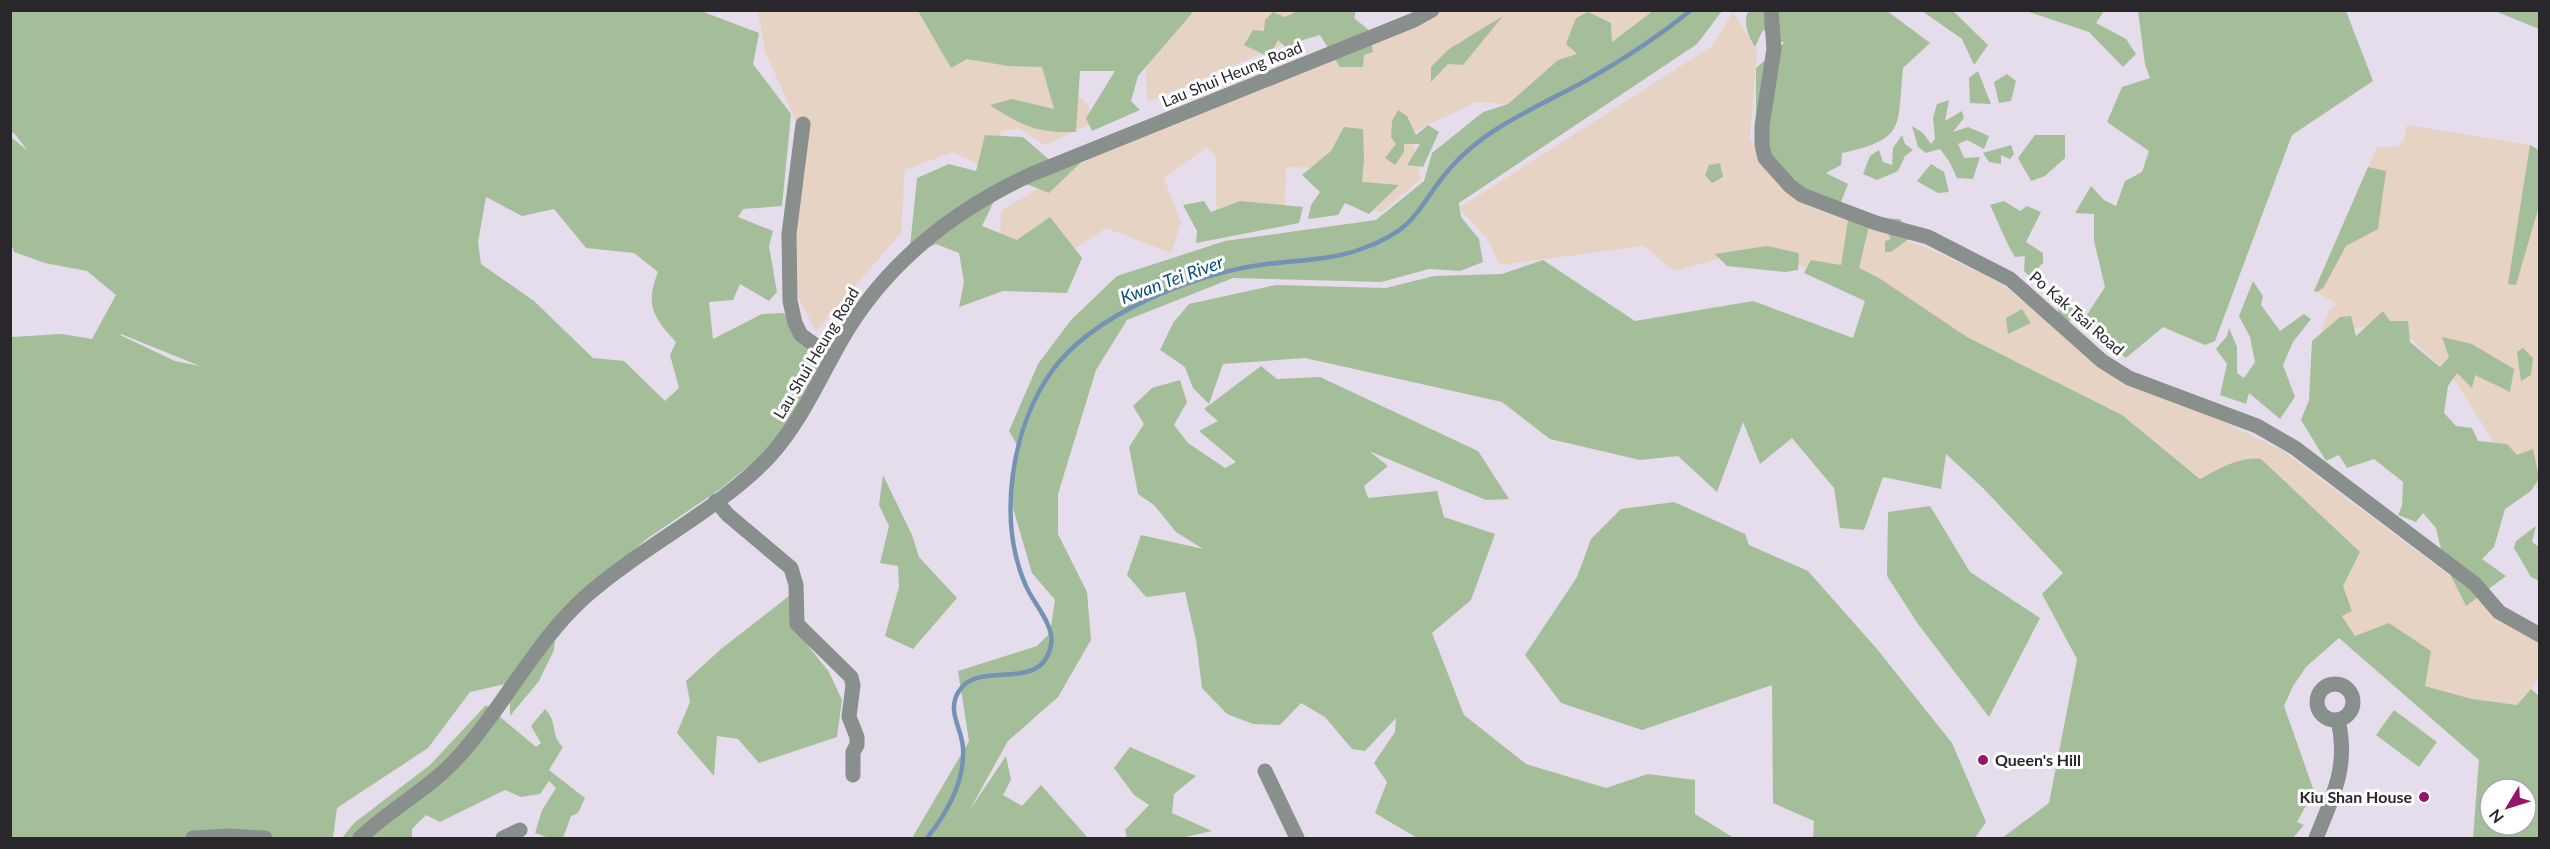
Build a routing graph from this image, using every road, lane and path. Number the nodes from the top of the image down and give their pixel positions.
1 (1432, 10) edge
2 (1771, 10) edge
3 (803, 124) dead end
4 (832, 357) junction
5 (716, 501) junction
6 (2540, 635) edge
7 (2338, 720) dead end
8 (1265, 771) dead end
9 (853, 775) dead end
10 (520, 830) dead end
11 (193, 838) edge
12 (265, 838) edge
13 (360, 838) edge
14 (503, 838) edge
15 (1298, 838) edge
16 (2316, 838) edge

1 - 4 street, Lau Shui Heung Road
2 - 6 street, Po Kak Tsai Road
3 - 4 street
4 - 5 street, Lau Shui Heung Road
5 - 9 street
5 - 13 street, Lau Shui Heung Road
7 - 16 street
8 - 15 street
10 - 14 street
11 - 12 street

